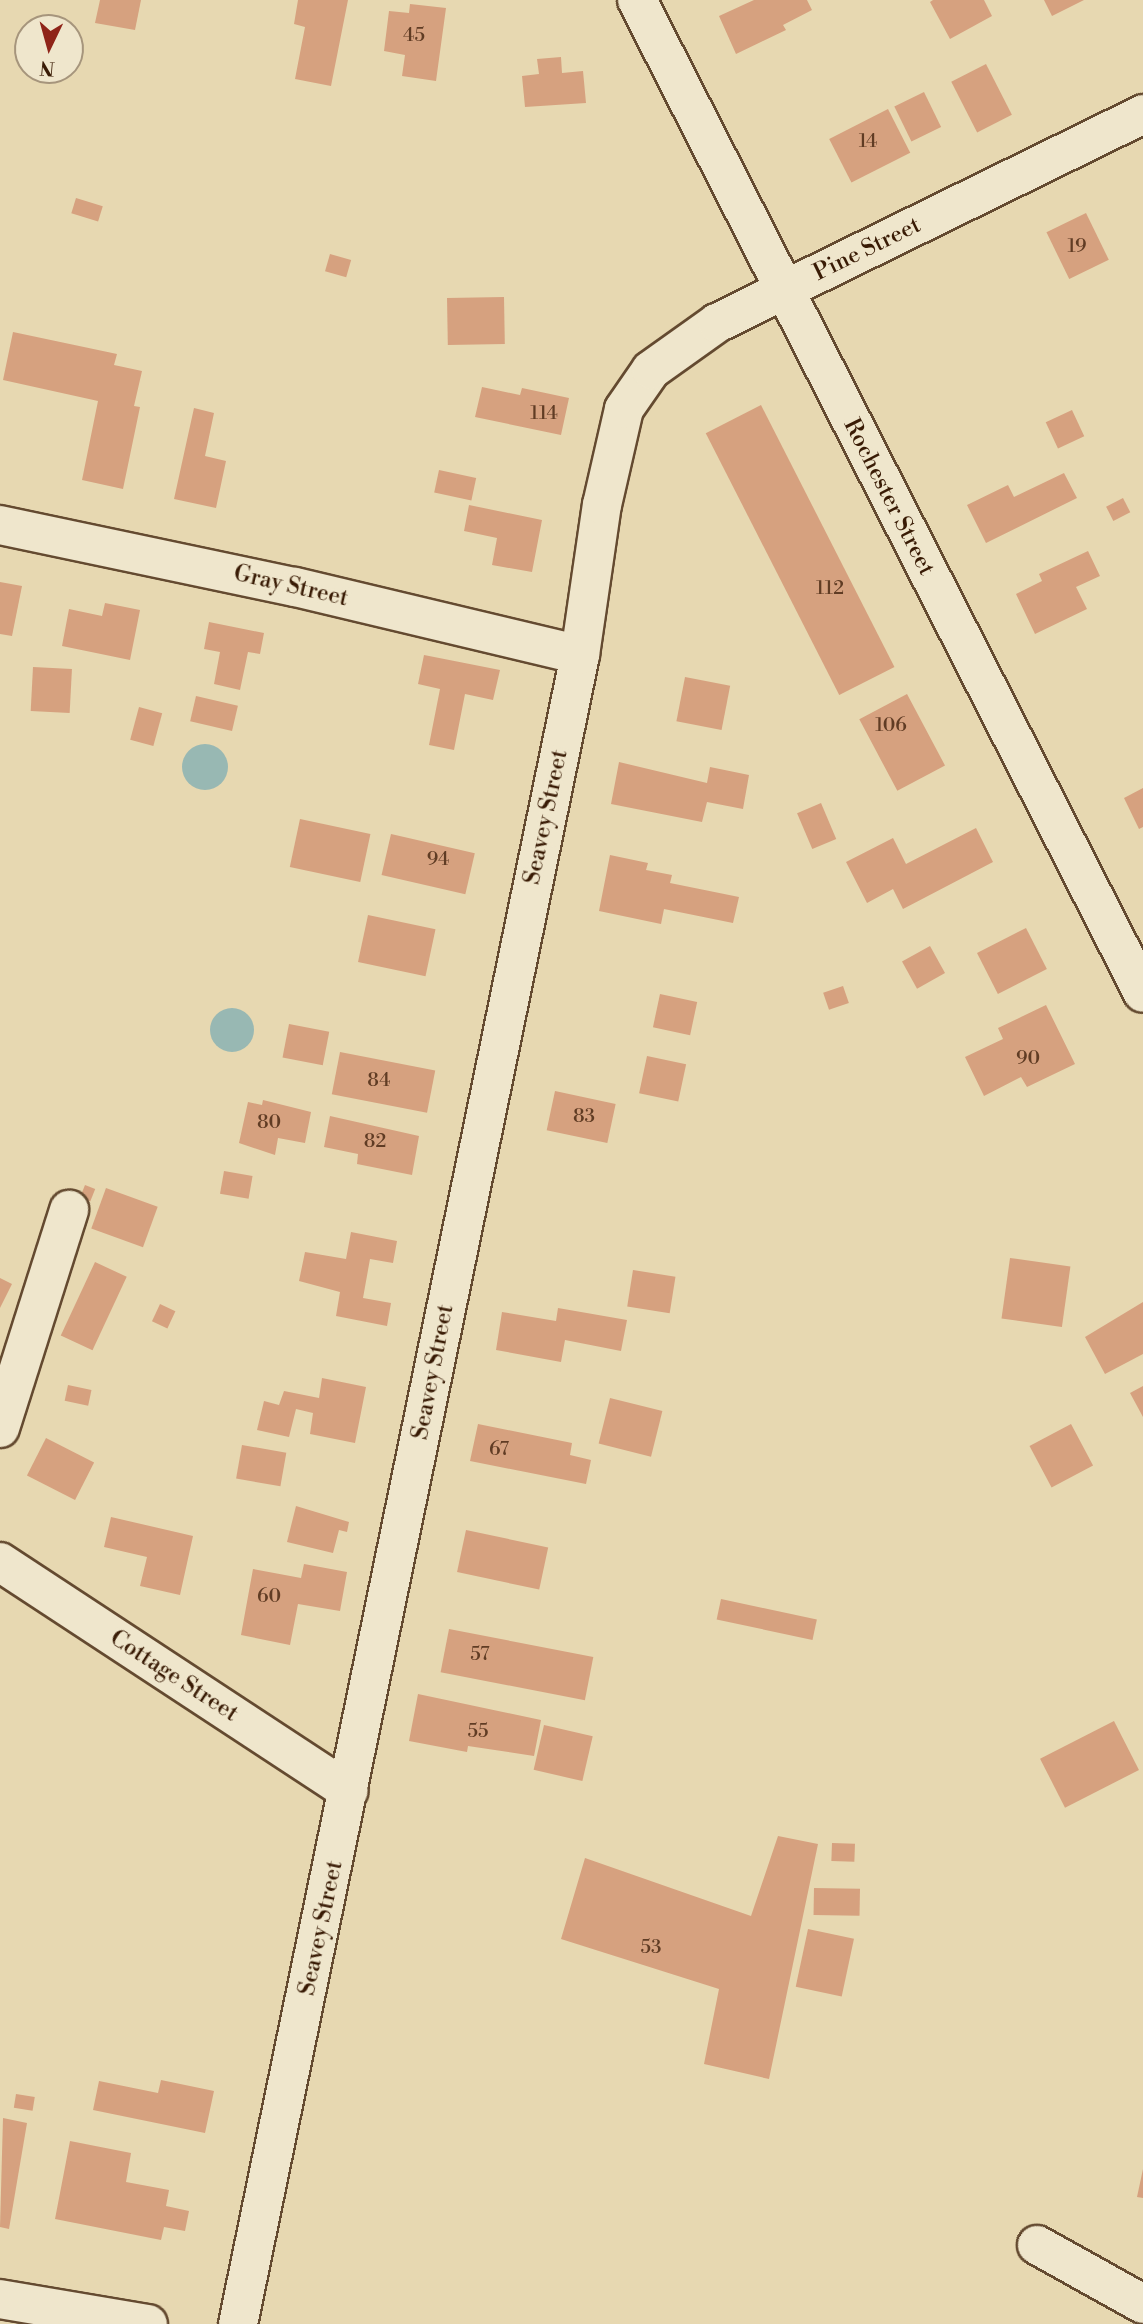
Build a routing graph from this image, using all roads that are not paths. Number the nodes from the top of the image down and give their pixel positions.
1 (637, 0) edge
2 (1143, 114) edge
3 (783, 289) junction
4 (622, 420) joint
5 (0, 525) edge
6 (580, 655) junction
7 (1143, 993) edge
8 (69, 1210) dead end
9 (0, 1428) edge
10 (0, 1562) edge
11 (349, 1791) junction
12 (1037, 2245) dead end
13 (0, 2299) edge
14 (1143, 2304) edge
15 (148, 2324) edge
16 (238, 2324) edge

1 - 3 street, Rochester Street
2 - 3 street, Pine Street
3 - 4 street, Pine Street
3 - 7 street, Rochester Street
4 - 6 street, Seavey Street
5 - 6 street, Gray Street
6 - 11 street, Seavey Street
8 - 9 street
10 - 11 street, Cottage Street
11 - 16 street, Seavey Street
12 - 14 street
13 - 15 street

